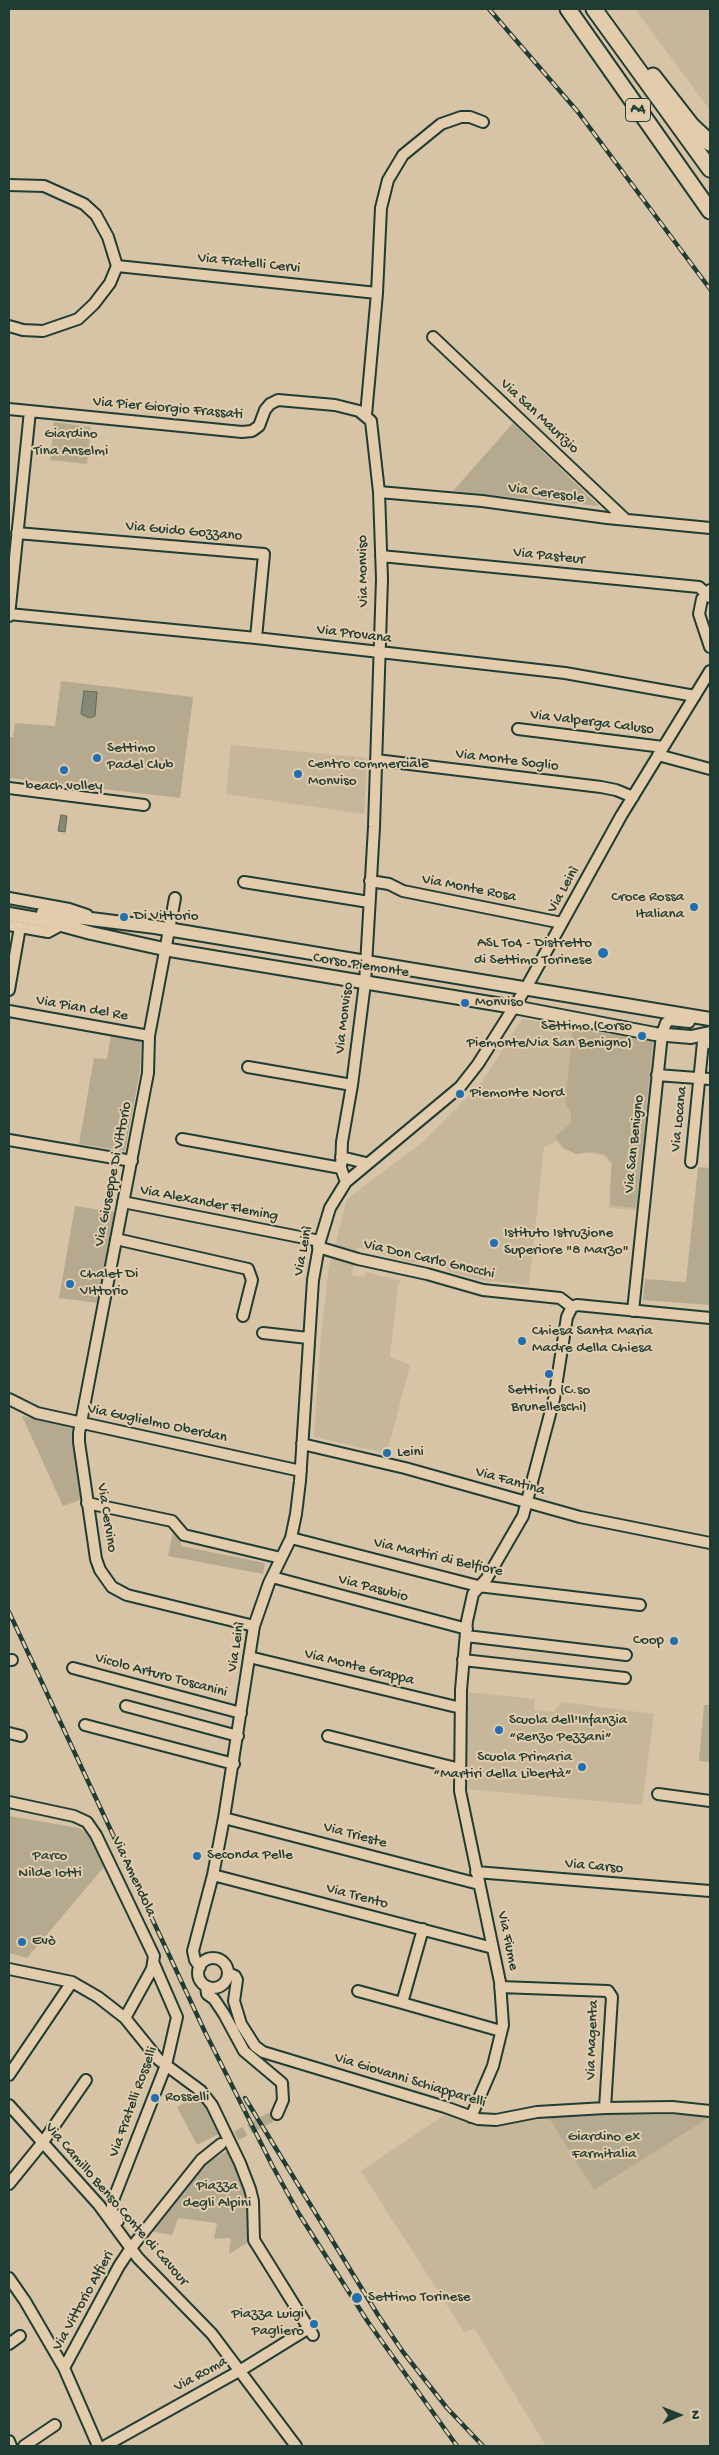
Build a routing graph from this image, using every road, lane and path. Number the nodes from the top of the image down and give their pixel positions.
1 (568, 9) edge
2 (595, 9) edge
3 (585, 33) junction
4 (483, 122) dead end
5 (710, 143) edge
6 (710, 169) edge
7 (9, 185) edge
8 (710, 211) edge
9 (710, 220) edge
10 (117, 266) junction
11 (378, 293) junction
12 (9, 326) edge
13 (433, 337) dead end
14 (9, 409) edge
15 (30, 411) junction
16 (366, 415) junction
17 (378, 492) junction
18 (625, 518) junction
19 (710, 528) edge
20 (15, 529) edge
21 (381, 556) junction
22 (709, 593) edge
23 (9, 615) edge
24 (701, 622) junction
25 (710, 630) edge
26 (256, 638) junction
27 (710, 647) edge
28 (379, 653) junction
29 (709, 670) edge
30 (695, 696) junction
31 (518, 729) dead end
32 (661, 751) junction
33 (376, 760) junction
34 (710, 769) edge
35 (9, 788) edge
36 (632, 797) junction
37 (144, 805) dead end
38 (370, 881) junction
39 (244, 882) dead end
40 (9, 898) edge
41 (175, 898) dead end
42 (369, 902) junction
43 (9, 907) edge
44 (9, 914) edge
45 (100, 920) junction
46 (562, 923) junction
47 (9, 925) edge
48 (61, 925) junction
49 (20, 927) junction
50 (168, 929) junction
51 (164, 949) junction
52 (365, 961) junction
53 (365, 983) junction
54 (526, 988) junction
55 (9, 990) edge
56 (514, 1007) junction
57 (9, 1011) edge
58 (708, 1019) edge
59 (710, 1033) edge
60 (662, 1034) junction
61 (149, 1036) junction
62 (710, 1043) edge
63 (248, 1067) dead end
64 (657, 1074) junction
65 (699, 1078) junction
66 (710, 1080) edge
67 (352, 1086) junction
68 (182, 1138) dead end
69 (9, 1140) edge
70 (341, 1157) junction
71 (132, 1160) junction
72 (690, 1162) dead end
73 (366, 1163) junction
74 (341, 1168) junction
75 (346, 1182) junction
76 (123, 1202) junction
77 (116, 1239) junction
78 (319, 1244) junction
79 (572, 1307) junction
80 (633, 1311) junction
81 (243, 1316) dead end
82 (710, 1318) edge
83 (263, 1333) dead end
84 (308, 1338) junction
85 (9, 1399) edge
86 (81, 1423) junction
87 (302, 1444) junction
88 (301, 1470) junction
89 (87, 1502) junction
90 (527, 1503) junction
91 (291, 1538) junction
92 (710, 1543) edge
93 (282, 1558) junction
94 (272, 1576) junction
95 (478, 1586) junction
96 (640, 1605) dead end
97 (254, 1626) junction
98 (466, 1632) junction
99 (626, 1655) dead end
100 (250, 1657) junction
101 (463, 1660) junction
102 (72, 1668) dead end
103 (625, 1678) dead end
104 (126, 1706) dead end
105 (461, 1708) junction
106 (242, 1713) junction
107 (85, 1725) dead end
108 (9, 1733) edge
109 (21, 1736) dead end
110 (238, 1736) junction
111 (328, 1736) dead end
112 (234, 1764) junction
113 (460, 1769) junction
114 (658, 1794) dead end
115 (710, 1801) edge
116 (9, 1802) edge
117 (224, 1818) junction
118 (476, 1872) junction
119 (213, 1875) junction
120 (479, 1884) junction
121 (710, 1891) edge
122 (423, 1930) junction
123 (493, 1948) junction
124 (204, 1963) junction
125 (154, 1964) junction
126 (9, 1969) edge
127 (228, 1973) junction
128 (72, 1982) junction
129 (221, 1985) junction
130 (206, 1986) junction
131 (500, 1987) junction
132 (358, 1990) dead end
133 (236, 1991) junction
134 (214, 1999) junction
135 (402, 2003) junction
136 (125, 2018) junction
137 (501, 2031) junction
138 (166, 2064) junction
139 (9, 2075) edge
140 (86, 2080) dead end
141 (9, 2105) edge
142 (605, 2108) junction
143 (710, 2111) edge
144 (277, 2114) dead end
145 (471, 2117) junction
146 (43, 2142) junction
147 (221, 2144) tunnel mouth
148 (9, 2184) edge
149 (112, 2204) junction
150 (101, 2207) junction
151 (131, 2248) junction
152 (9, 2278) edge
153 (20, 2336) dead end
154 (9, 2344) edge
155 (64, 2368) junction
156 (241, 2370) junction
157 (55, 2425) dead end
158 (9, 2441) edge
159 (11, 2446) edge
160 (24, 2446) edge
161 (98, 2446) edge
162 (105, 2446) edge
163 (296, 2446) edge

1 - 3 highway, A4
2 - 5 highway
2 - 6 highway, A4
3 - 8 highway, A4
3 - 9 highway
4 - 11 street, Via Monviso
7 - 10 street
10 - 11 street, Via Fratelli Cervi
10 - 12 street
11 - 16 street, Via Monviso
13 - 18 street, Via San Maurizio
14 - 15 street, Via Pier Giorgio Frassati
15 - 16 street, Via Pier Giorgio Frassati
15 - 20 street
16 - 17 street, Via Monviso
17 - 18 street, Via Ceresole
17 - 21 street, Via Monviso
18 - 19 street, Via Ceresole
20 - 23 street
20 - 26 street, Via Guido Gozzano
21 - 22 street, Via Pasteur
21 - 28 street, Via Monviso
22 - 24 street
23 - 26 street, Via Provana
24 - 25 street
24 - 27 street
26 - 28 street, Via Provana
28 - 30 street, Via Provana
28 - 33 street, Via Monviso
29 - 30 street, Via Leinì
30 - 32 street, Via Leinì
31 - 32 street, Via Valperga Caluso
32 - 34 street, Via Valperga Caluso
32 - 36 street, Via Leinì
33 - 36 street, Via Monte Soglio
33 - 38 street, Via Monviso
35 - 37 street
36 - 46 street, Via Leinì
38 - 42 street, Via Monviso
38 - 46 street, Via Monte Rosa
39 - 42 street
40 - 45 street, Corso Piemonte
41 - 50 street, Via Giuseppe Di Vittorio
42 - 52 street, Via Monviso
43 - 45 main road, Corso Piemonte
44 - 48 main road, Corso Piemonte
45 - 50 main road, Corso Piemonte
46 - 54 street, Via Leinì
47 - 49 street
48 - 49 street
48 - 51 main road, Corso Piemonte
49 - 55 street
50 - 51 street, Via Giuseppe Di Vittorio
50 - 52 main road, Corso Piemonte
51 - 53 main road, Corso Piemonte
51 - 61 street, Via Giuseppe Di Vittorio
52 - 53 street, Via Monviso
52 - 54 main road, Corso Piemonte
53 - 56 main road, Corso Piemonte
53 - 67 street, Via Monviso
54 - 56 street, Via Leinì
54 - 58 main road, Corso Piemonte
56 - 60 main road, Corso Piemonte
56 - 73 street, Via Leinì
57 - 61 street, Via Pian del Re
58 - 60 street
59 - 60 main road, Corso Piemonte
60 - 64 street, Via San Benigno
61 - 71 street, Via Giuseppe Di Vittorio
62 - 65 street, Via Locana
63 - 67 street
64 - 65 street, Via Locana
64 - 80 street, Via San Benigno
65 - 66 street, Via Locana
65 - 72 street, Via Locana
67 - 70 street, Via Monviso
68 - 74 street
69 - 71 street
70 - 73 street
70 - 74 street, Via Monviso
71 - 76 street, Via Giuseppe Di Vittorio
73 - 75 street, Via Leinì
74 - 75 street, Via Monviso
75 - 78 street, Via Leinì
76 - 77 street, Via Giuseppe Di Vittorio
76 - 78 street, Via Alexander Fleming
77 - 81 street
77 - 86 street, Via Giuseppe Di Vittorio
78 - 79 street, Via Don Carlo Gnocchi
78 - 84 street, Via Leinì
79 - 80 street, Via Don Carlo Gnocchi
79 - 90 street, Via Fiume
80 - 82 street, Via Don Carlo Gnocchi
83 - 84 street
84 - 87 street, Via Leinì
85 - 86 street, Via Guglielmo Oberdan
86 - 88 street, Via Guglielmo Oberdan
86 - 89 street, Via Cervino
87 - 88 street, Via Leinì
87 - 90 street, Via Fantina
88 - 91 street, Via Leinì
89 - 93 street
89 - 97 street, Via Cervino
90 - 92 street, Via Fantina
90 - 95 street, Via Fiume
91 - 93 street, Via Leinì
91 - 95 street, Via Martiri di Belfiore
93 - 94 street, Via Leinì
94 - 97 street, Via Leinì
94 - 98 street, Via Pasubio
95 - 96 street, Via Martiri di Belfiore
95 - 98 street, Via Fiume
97 - 100 street, Via Leinì
98 - 99 street, Via Pasubio
98 - 101 street, Via Fiume
100 - 105 street, Via Monte Grappa
100 - 106 street, Via Leinì
101 - 103 street
101 - 105 street, Via Fiume
102 - 106 street, Vicolo Arturo Toscanini
104 - 110 street
105 - 113 street, Via Fiume
106 - 110 street, Via Leinì
107 - 112 street
108 - 109 street
110 - 112 street, Via Leinì
111 - 113 street
112 - 117 street, Via Leinì
113 - 118 street, Via Fiume
114 - 115 street
116 - 125 street, Via Amendola
117 - 119 street, Via Leinì
117 - 120 street, Via Trieste
118 - 120 street, Via Fiume
118 - 121 street, Via Carso
119 - 122 street, Via Trento
119 - 124 street, Via Leinì
120 - 123 street, Via Fiume
122 - 123 street, Via Trento
122 - 135 street
123 - 131 street, Via Fiume
124 - 127 street
124 - 130 street
125 - 136 street
125 - 138 street, Via Fratelli Rosselli
126 - 128 street
127 - 129 street
127 - 133 street, Via Giovanni Schiapparelli
128 - 136 street
128 - 139 street
129 - 130 street
129 - 133 street
129 - 134 street
130 - 134 street
131 - 137 street, Via Fiume
131 - 142 street, Via Magenta
132 - 135 street
133 - 145 street, Via Giovanni Schiapparelli
134 - 144 street
135 - 137 street
136 - 138 street
137 - 145 street, Via Fiume
138 - 149 street, Via Fratelli Rosselli
138 - 156 street, Via Roma
140 - 146 street
141 - 146 street, Via Camillo Benso Conte di Cavour
142 - 143 street, Via Giovanni Schiapparelli
142 - 145 street, Via Giovanni Schiapparelli
146 - 148 street
146 - 150 street, Via Camillo Benso Conte di Cavour
147 - 151 street, Via Vittorio Alfieri
149 - 150 street
149 - 151 street
150 - 151 street, Via Camillo Benso Conte di Cavour
151 - 155 street, Via Vittorio Alfieri
151 - 156 street, Via Camillo Benso Conte di Cavour
152 - 155 street
153 - 154 street
155 - 161 street
156 - 162 street, Via Roma
156 - 163 street, Via Camillo Benso Conte di Cavour
157 - 160 street
158 - 159 street

